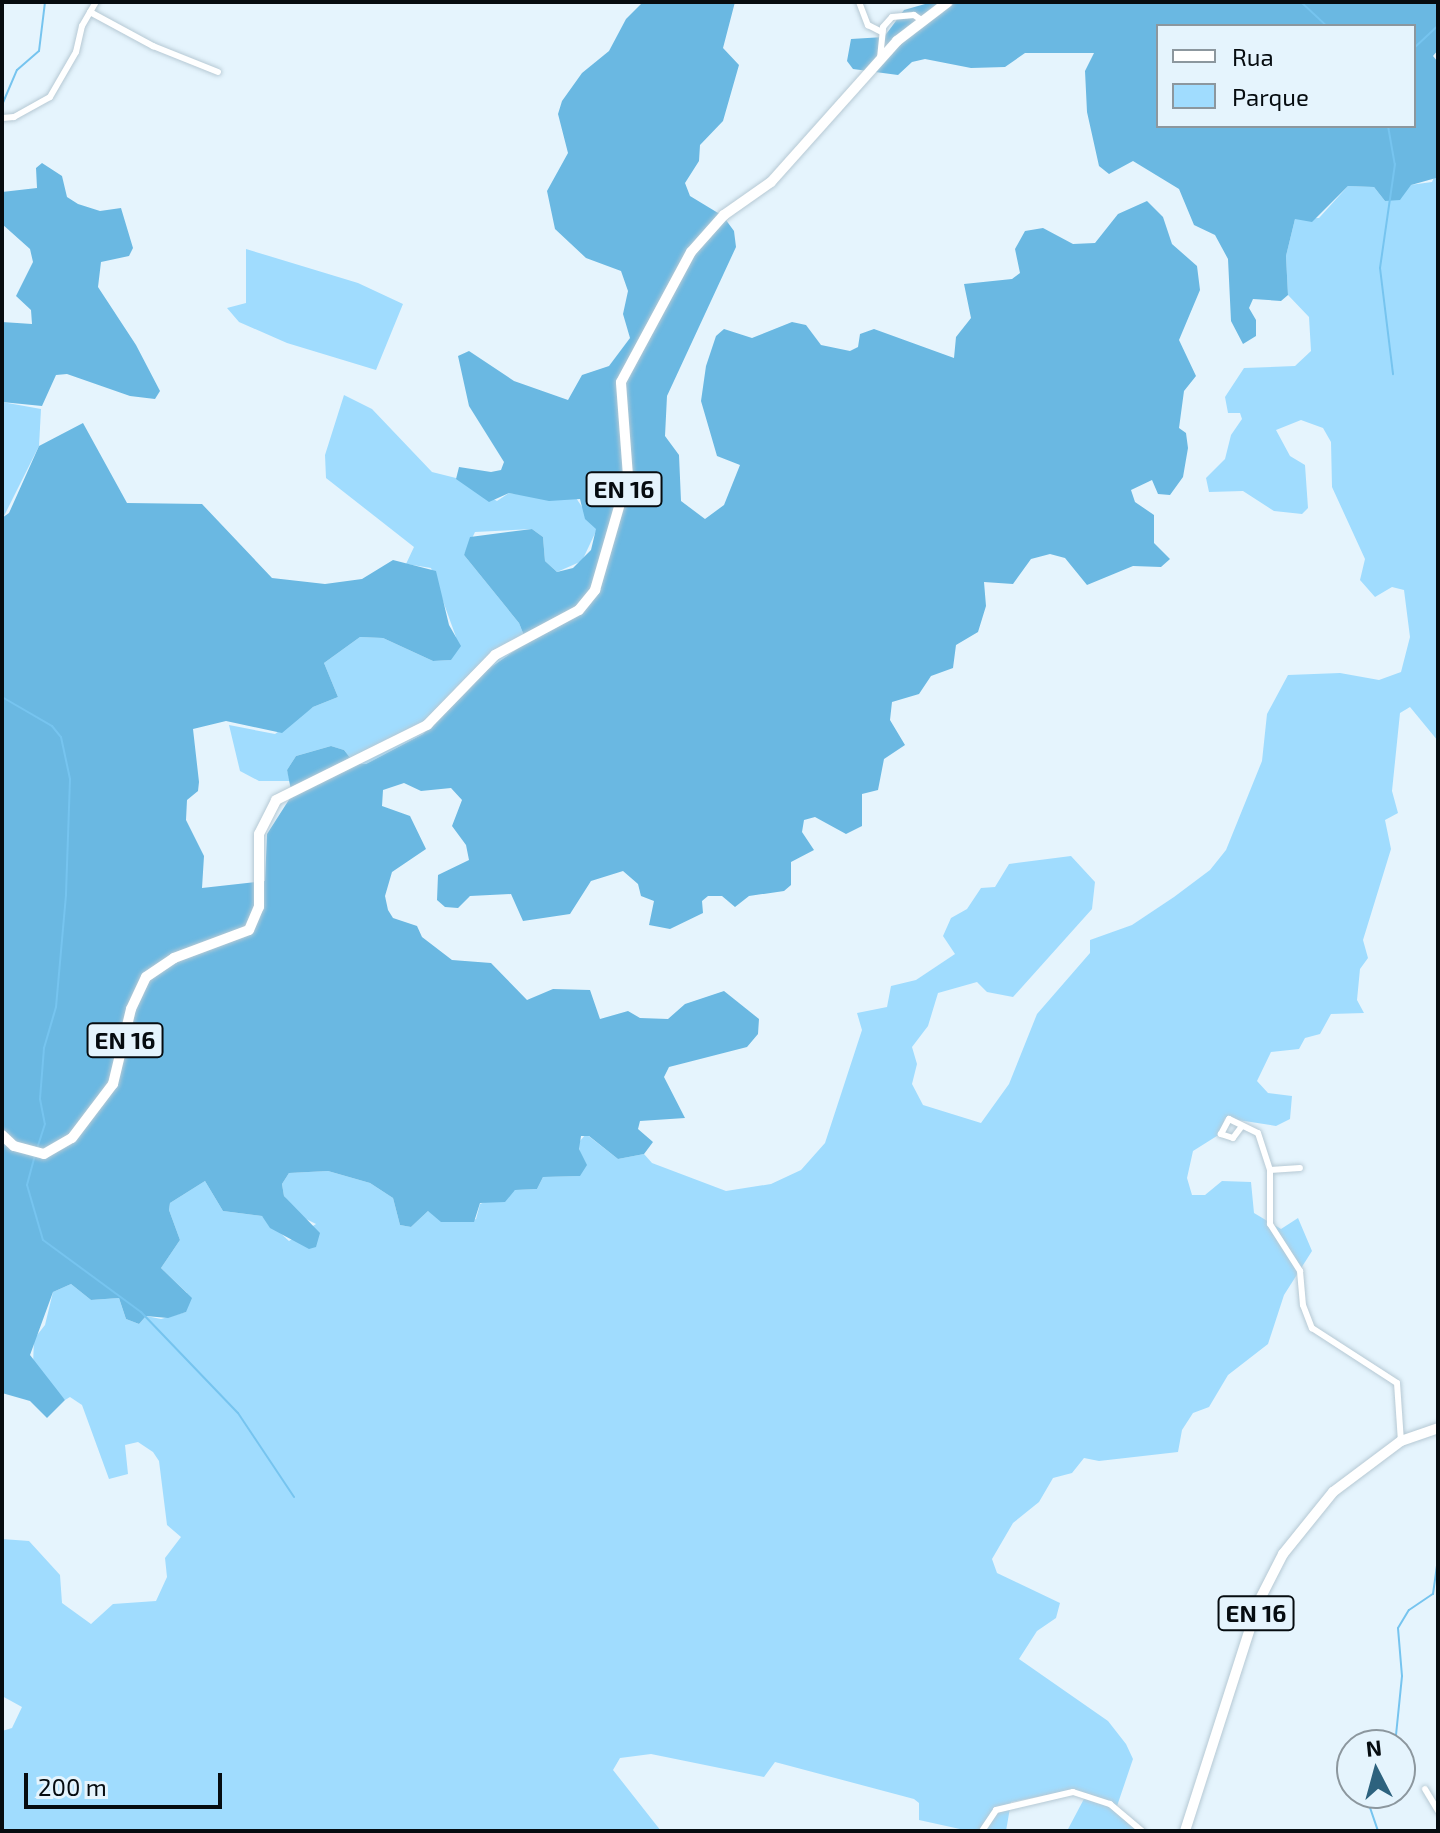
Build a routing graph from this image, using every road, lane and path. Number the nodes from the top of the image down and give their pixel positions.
1 (96, 2) edge
2 (859, 2) edge
3 (948, 2) edge
4 (90, 12) junction
5 (923, 21) junction
6 (882, 32) junction
7 (880, 58) junction
8 (218, 72) dead end
9 (2, 118) edge
10 (1242, 1126) dead end
11 (2, 1135) edge
12 (1300, 1168) dead end
13 (1270, 1170) junction
14 (1438, 1428) edge
15 (1401, 1441) junction
16 (1425, 1789) dead end
17 (1438, 1811) edge
18 (982, 1831) edge
19 (1142, 1831) edge
20 (1185, 1831) edge

1 - 4 street
2 - 6 street
3 - 5 main road, EN 16
4 - 8 street
4 - 9 street
5 - 6 street
5 - 7 main road, EN 16
6 - 7 street
7 - 11 main road, EN 16
10 - 13 street
12 - 13 street
13 - 15 street
14 - 15 main road, EN 16
15 - 20 main road, EN 16
16 - 17 street
18 - 19 street

